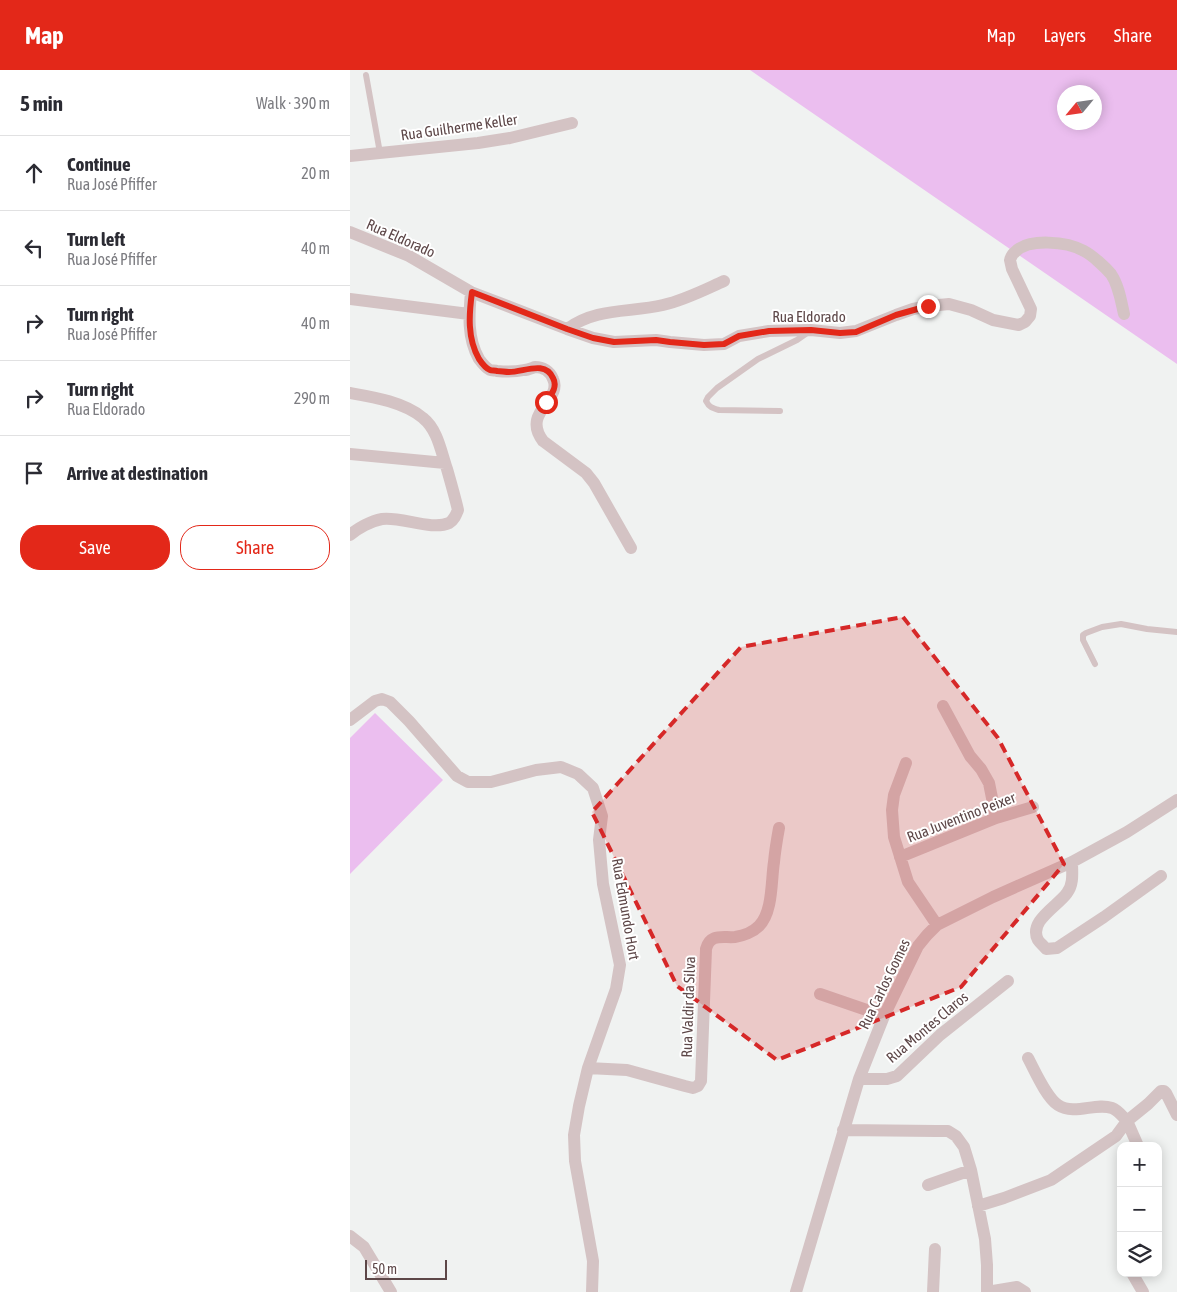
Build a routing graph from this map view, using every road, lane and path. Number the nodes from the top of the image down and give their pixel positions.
1 (366, 75) dead end
2 (572, 123) dead end
3 (380, 153) junction
4 (350, 156) edge
5 (350, 232) edge
6 (724, 280) dead end
7 (472, 292) junction
8 (350, 299) edge
9 (469, 314) junction
10 (1124, 314) dead end
11 (567, 329) junction
12 (811, 330) junction
13 (350, 393) edge
14 (780, 410) dead end
15 (350, 454) edge
16 (445, 463) junction
17 (350, 535) edge
18 (631, 548) dead end
19 (1177, 632) edge
20 (1096, 664) dead end
21 (943, 706) dead end
22 (350, 720) edge
23 (906, 763) dead end
24 (1177, 800) edge
25 (1033, 807) dead end
26 (996, 818) junction
27 (778, 828) dead end
28 (900, 857) junction
29 (1072, 862) junction
30 (1161, 876) dead end
31 (937, 925) junction
32 (1008, 981) dead end
33 (820, 994) dead end
34 (884, 1016) junction
35 (1028, 1058) dead end
36 (588, 1068) junction
37 (859, 1079) junction
38 (1177, 1115) edge
39 (1127, 1121) junction
40 (843, 1130) junction
41 (1136, 1142) edge
42 (970, 1170) junction
43 (928, 1185) dead end
44 (978, 1206) junction
45 (350, 1236) edge
46 (935, 1249) dead end
47 (1134, 1277) edge
48 (391, 1292) edge
49 (592, 1292) edge
50 (796, 1292) edge
51 (933, 1292) edge
52 (987, 1292) edge
53 (1025, 1292) edge
54 (1143, 1292) edge

1 - 3 lane
2 - 3 street, Rua Guilherme Keller
3 - 4 street, Rua Guilherme Keller
5 - 7 street, Rua Eldorado
6 - 11 street
7 - 9 street
7 - 11 street, Rua Eldorado
8 - 9 street
9 - 18 street
10 - 12 street, Rua Eldorado
11 - 12 street, Rua Eldorado
12 - 14 lane
13 - 16 street
15 - 16 street
16 - 17 street
19 - 20 lane
21 - 26 street
22 - 36 street, Rua Edmundo Hort
23 - 28 street
24 - 29 street, Rua Carlos Gomes
25 - 26 street, Rua Juventino Peixer
26 - 28 street, Rua Juventino Peixer
27 - 36 street, Rua Valdir da Silva
28 - 31 street
29 - 30 street
29 - 31 street, Rua Carlos Gomes
31 - 34 street, Rua Carlos Gomes
32 - 37 street, Rua Montes Claros
33 - 34 street
34 - 37 street, Rua Carlos Gomes
35 - 39 street
36 - 49 street, Rua Edmundo Hort
37 - 40 street, Rua Carlos Gomes
38 - 39 street
39 - 41 street
39 - 44 street
40 - 42 street
40 - 50 street, Rua Carlos Gomes
42 - 43 street
42 - 44 street
44 - 52 street
45 - 48 street
46 - 51 street
47 - 54 street
52 - 53 street

